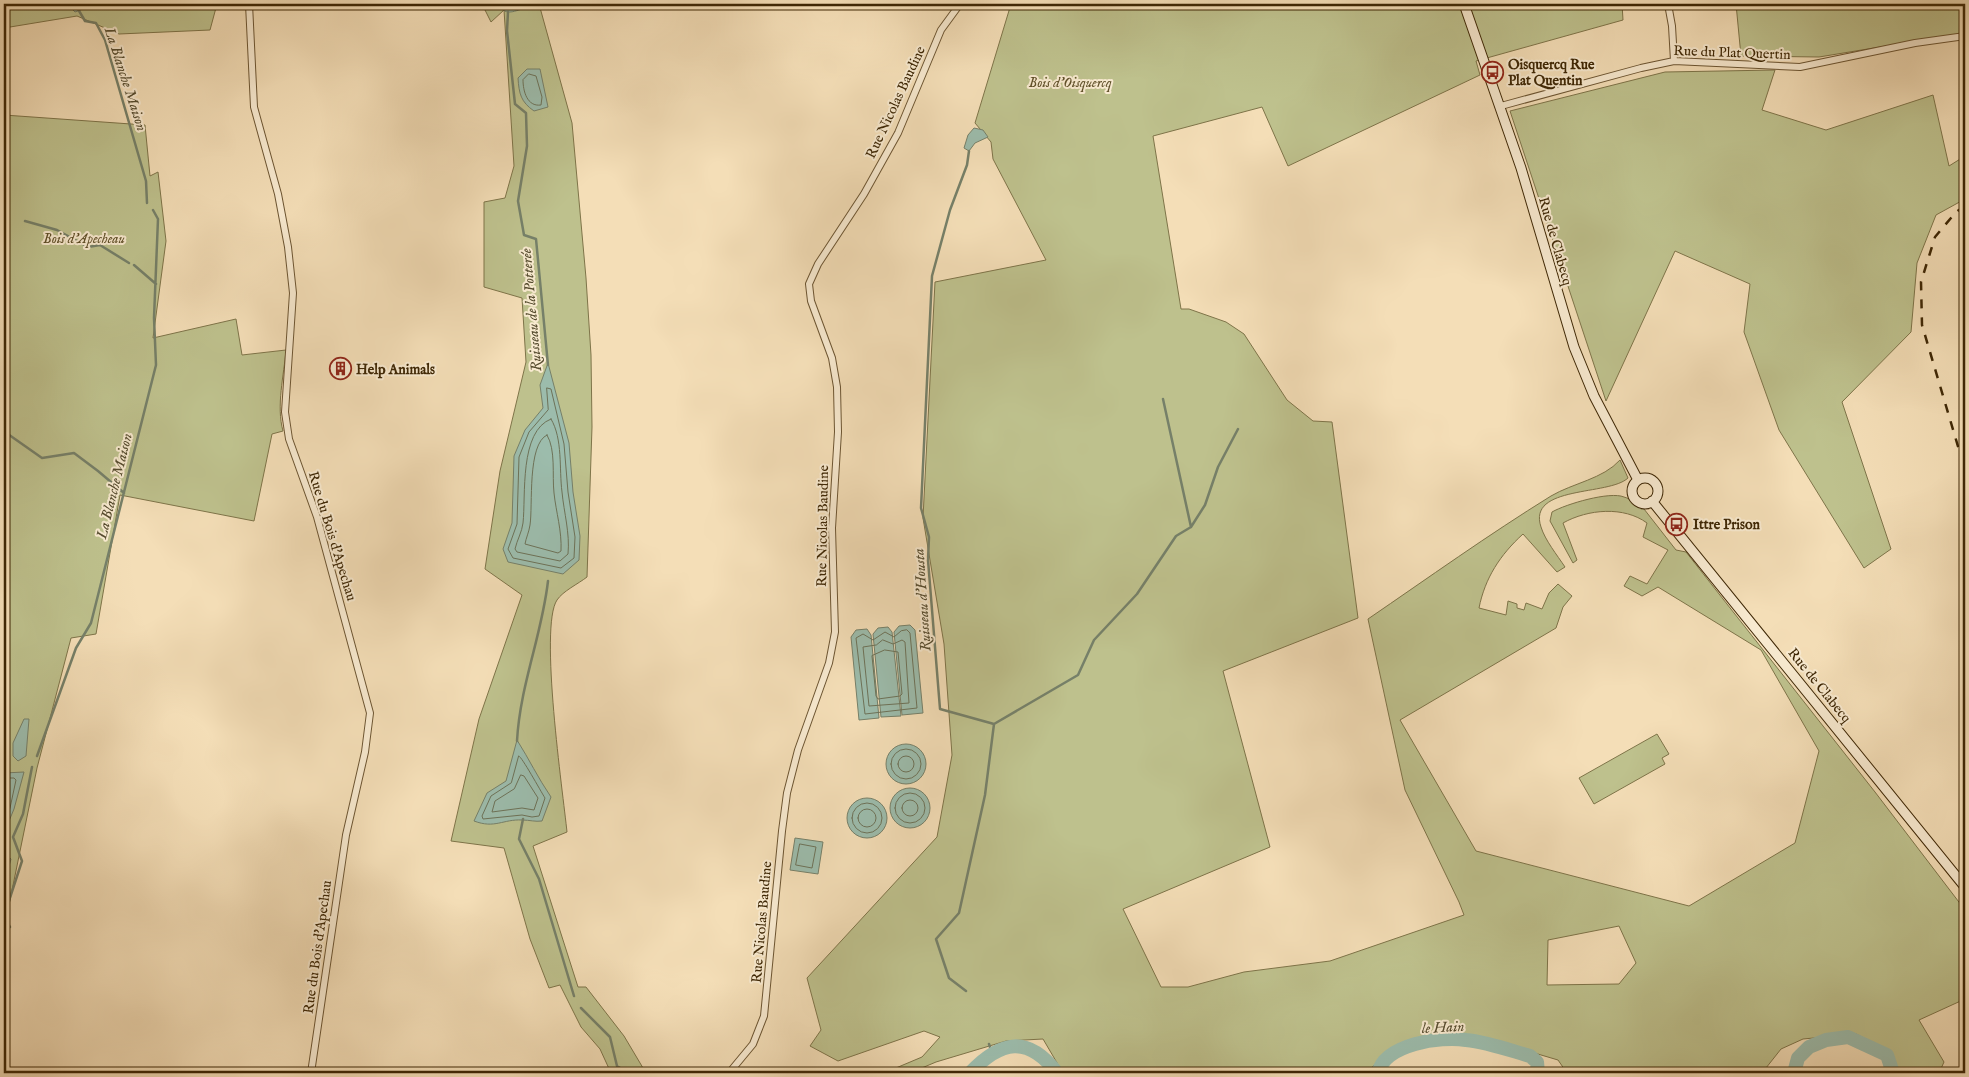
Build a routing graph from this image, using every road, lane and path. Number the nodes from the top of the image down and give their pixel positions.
1 (249, 4) edge
2 (960, 4) edge
3 (1464, 4) edge
4 (1668, 4) edge
5 (1965, 36) edge
6 (1674, 61) junction
7 (1501, 106) junction
8 (1638, 480) junction
9 (1652, 501) junction
10 (1965, 887) edge
11 (311, 1073) edge
12 (729, 1073) edge

1 - 11 street, Rue du Bois d'Apechau
2 - 12 street, Rue Nicolas Baudine
3 - 7 street, Rue de Clabecq
4 - 6 street
5 - 6 street, Rue du Plat Quertin
6 - 7 street, Rue du Plat Quertin
7 - 8 street, Rue de Clabecq
8 - 9 street
8 - 9 street, Rue de Clabecq
9 - 10 street, Rue de Clabecq

